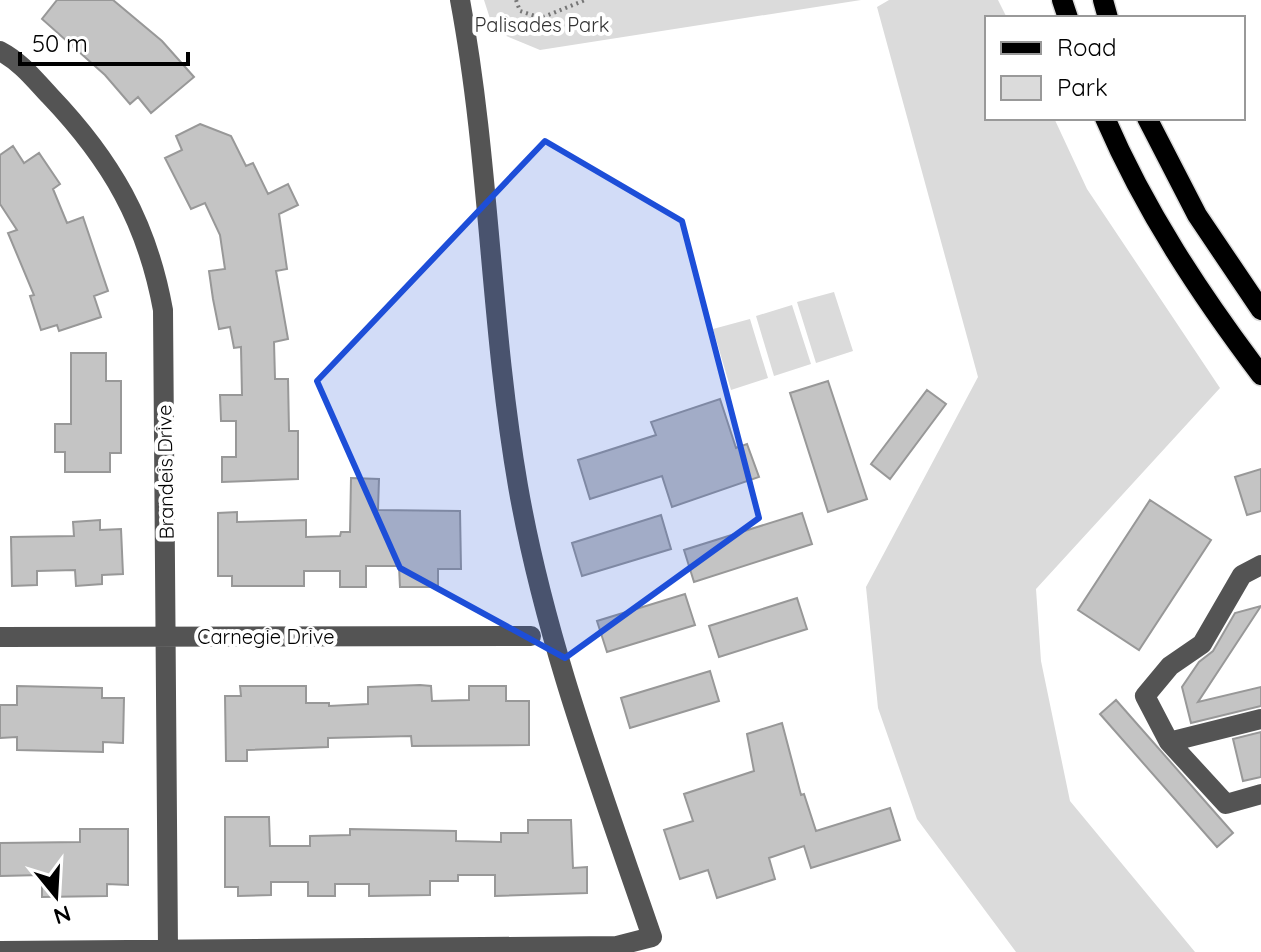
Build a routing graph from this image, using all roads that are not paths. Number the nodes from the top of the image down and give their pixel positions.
1 (460, 0) edge
2 (0, 51) edge
3 (1106, 120) edge
4 (1148, 120) edge
5 (1261, 310) edge
6 (1261, 375) edge
7 (1261, 565) edge
8 (168, 636) junction
9 (531, 636) dead end
10 (0, 637) edge
11 (1261, 719) edge
12 (1169, 742) junction
13 (1261, 794) edge
14 (168, 949) junction
15 (0, 951) edge

1 - 14 street
2 - 8 street, Brandeis Drive
3 - 6 main road
4 - 5 main road
7 - 12 street
8 - 9 street, Carnegie Drive
8 - 10 street, Carnegie Drive
8 - 14 street, Brandeis Drive
11 - 12 street
12 - 13 street
14 - 15 street

